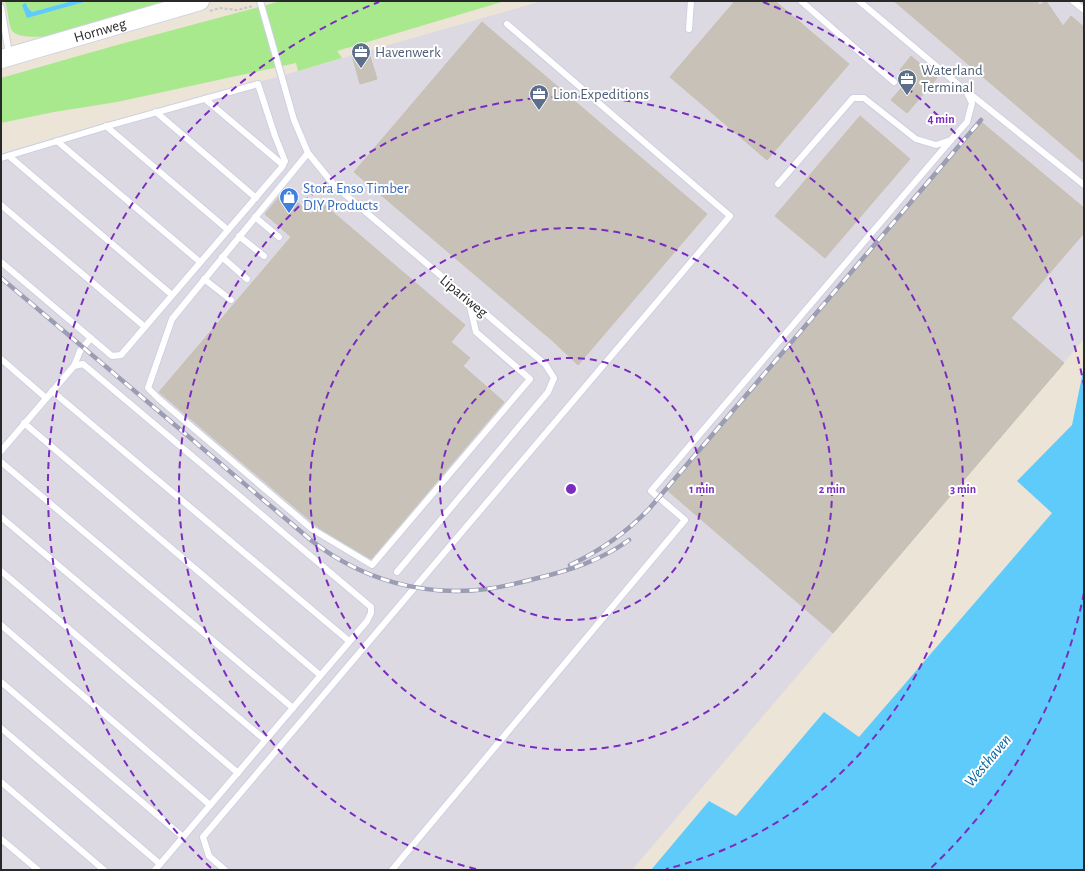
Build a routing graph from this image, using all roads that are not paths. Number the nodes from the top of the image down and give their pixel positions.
1 (200, 1) edge
2 (260, 1) edge
3 (691, 1) edge
4 (801, 1) edge
5 (859, 1) edge
6 (1074, 1) edge
7 (1, 6) edge
8 (1084, 10) edge
9 (507, 24) dead end
10 (689, 29) dead end
11 (5, 58) edge
12 (894, 82) dead end
13 (966, 91) junction
14 (205, 99) junction
15 (156, 112) junction
16 (106, 126) junction
17 (951, 140) junction
18 (57, 141) junction
19 (308, 153) junction
20 (9, 156) junction
21 (1, 158) edge
22 (283, 165) junction
23 (778, 184) dead end
24 (1084, 184) edge
25 (256, 198) junction
26 (1, 205) edge
27 (255, 217) junction
28 (228, 230) junction
29 (239, 236) junction
30 (279, 237) dead end
31 (264, 256) dead end
32 (222, 257) junction
33 (1, 262) edge
34 (200, 262) junction
35 (204, 279) junction
36 (247, 279) dead end
37 (172, 295) junction
38 (468, 298) junction
39 (231, 300) dead end
40 (145, 327) junction
41 (91, 338) junction
42 (1, 359) edge
43 (74, 366) junction
44 (52, 391) junction
45 (46, 398) junction
46 (24, 423) junction
47 (1, 451) edge
48 (1, 462) edge
49 (1, 517) edge
50 (1, 571) edge
51 (397, 572) dead end
52 (1, 626) edge
53 (349, 641) junction
54 (320, 675) junction
55 (1, 682) edge
56 (292, 708) junction
57 (1, 728) edge
58 (265, 740) junction
59 (238, 773) junction
60 (1, 782) edge
61 (210, 806) junction
62 (183, 837) junction
63 (1, 839) edge
64 (160, 864) junction
65 (38, 870) edge
66 (104, 870) edge
67 (155, 870) edge
68 (225, 870) edge
69 (392, 870) edge

1 - 11 street, Hornweg
2 - 19 lane, Lipariweg
3 - 10 lane
4 - 12 lane
5 - 13 lane
6 - 8 lane
7 - 11 lane
9 - 68 lane
13 - 17 lane
13 - 24 lane
14 - 15 lane
14 - 22 lane
14 - 22 lane
15 - 16 lane
15 - 25 lane
16 - 18 lane
16 - 28 lane
17 - 23 lane
17 - 69 lane
18 - 20 lane
18 - 34 lane
19 - 27 lane
19 - 38 lane, Lipariweg
20 - 21 lane
20 - 37 lane
22 - 25 lane
25 - 28 lane
26 - 40 lane
27 - 29 lane
27 - 30 lane
28 - 34 lane
29 - 31 lane
29 - 32 lane
32 - 35 lane
32 - 36 lane
33 - 41 lane
34 - 37 lane
35 - 38 lane
35 - 39 lane
37 - 40 lane
38 - 51 lane, Lipariweg
40 - 41 lane
41 - 43 lane
42 - 45 lane
43 - 44 lane
43 - 53 lane
44 - 45 lane
44 - 53 lane
45 - 46 lane
46 - 47 lane
46 - 54 lane
48 - 56 lane
49 - 58 lane
50 - 59 lane
52 - 61 lane
53 - 54 lane
54 - 56 lane
55 - 62 lane
56 - 58 lane
57 - 64 lane
58 - 59 lane
59 - 61 lane
60 - 66 lane
61 - 62 lane
62 - 64 lane
63 - 65 lane
64 - 67 lane

